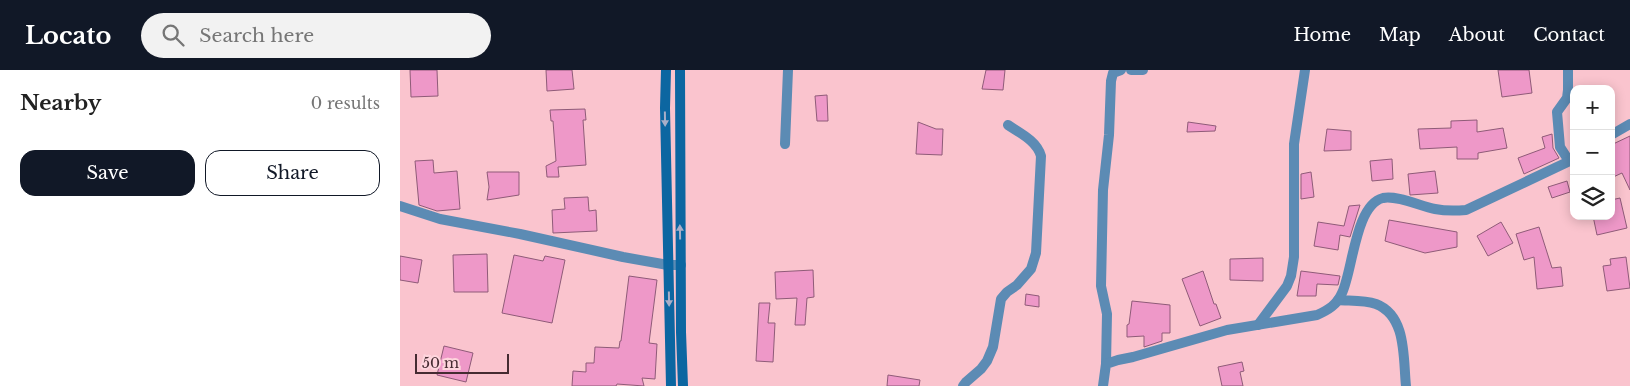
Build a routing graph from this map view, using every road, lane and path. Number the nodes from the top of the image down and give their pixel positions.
1 (666, 70) edge
2 (680, 70) edge
3 (788, 70) edge
4 (1121, 70) edge
5 (1131, 70) edge
6 (1143, 70) edge
7 (1305, 70) edge
8 (1568, 70) edge
9 (1630, 124) edge
10 (1008, 126) dead end
11 (1615, 133) edge
12 (785, 144) dead end
13 (1570, 159) edge
14 (1570, 160) edge
15 (400, 206) edge
16 (681, 264) junction
17 (668, 265) junction
18 (1338, 300) junction
19 (1258, 325) junction
20 (1106, 364) junction
21 (670, 386) edge
22 (683, 386) edge
23 (963, 386) edge
24 (1103, 386) edge
25 (1406, 386) edge

1 -> 17 main road
16 -> 2 main road
3 - 12 street
4 - 20 street
5 - 6 street
7 - 19 street
8 - 13 street
9 - 11 street
10 - 23 street
14 - 18 street
15 - 17 street
16 - 17 street
16 - 22 main road
17 -> 21 main road
18 - 19 street
18 - 25 street
19 - 20 street
20 - 24 street

